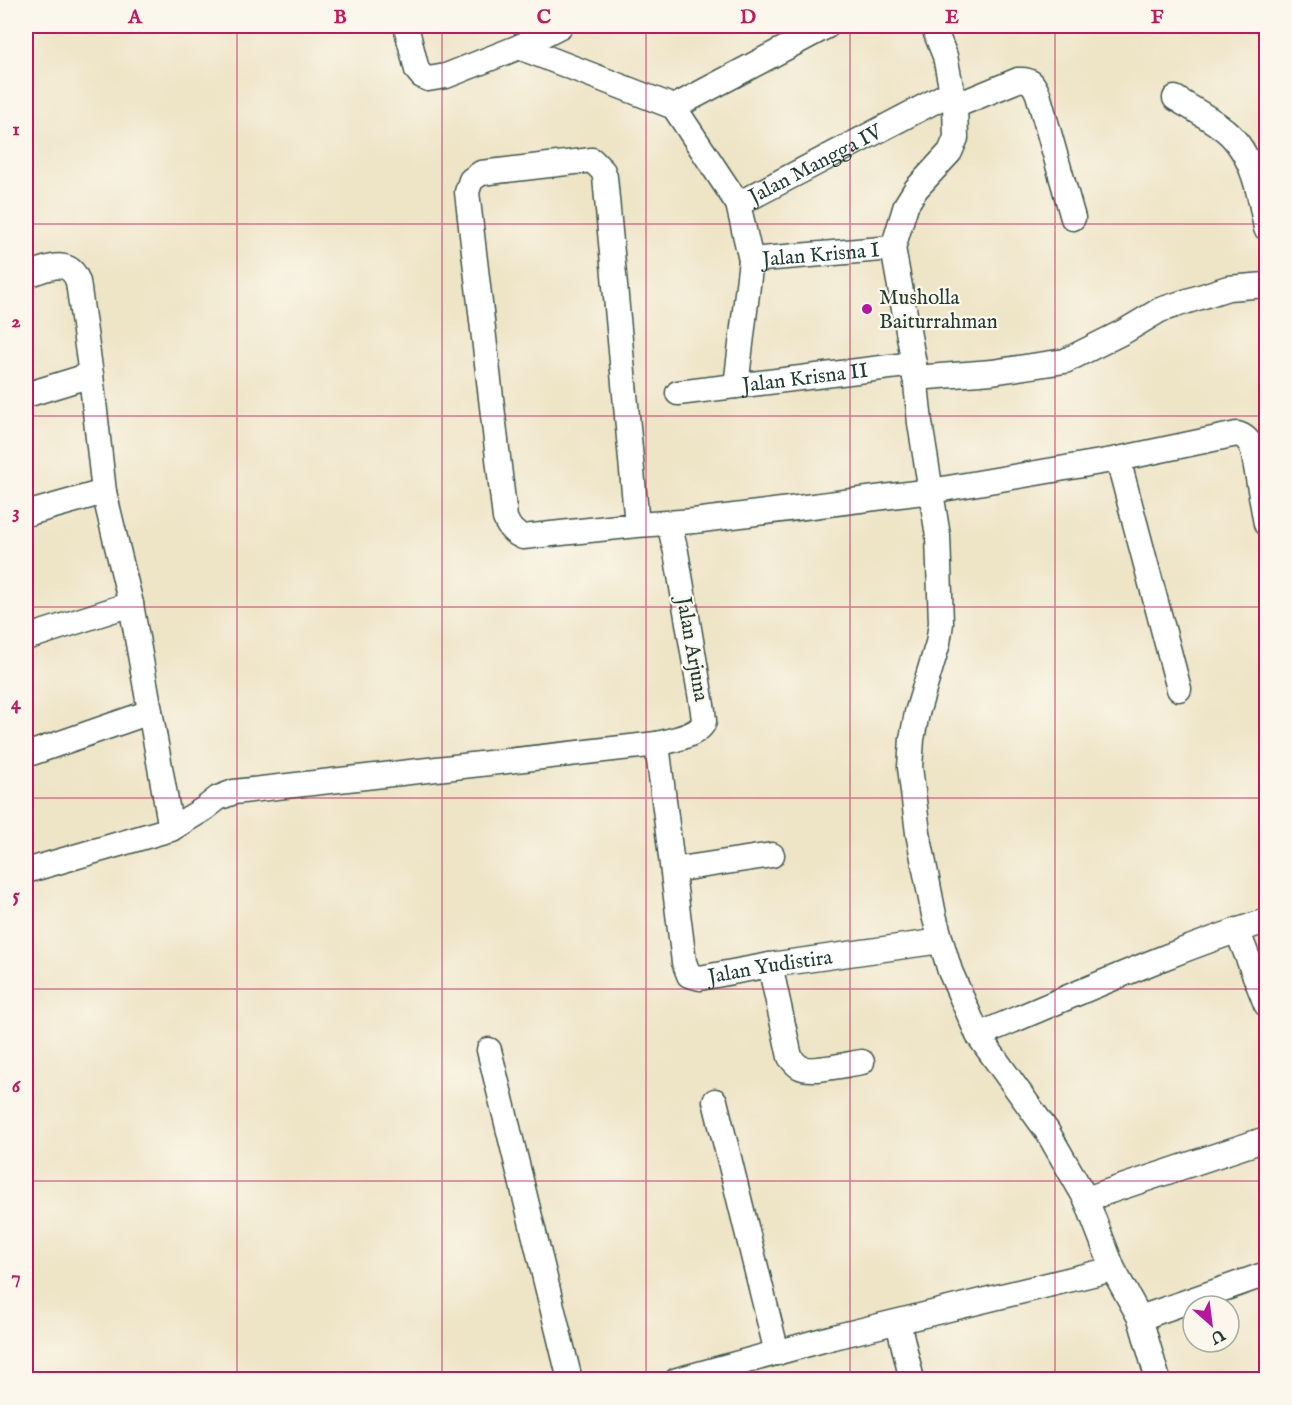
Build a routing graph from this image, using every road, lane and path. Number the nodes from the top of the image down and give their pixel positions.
1 (406, 26) edge
2 (560, 26) edge
3 (827, 26) edge
4 (933, 26) edge
5 (519, 46) junction
6 (1175, 98) dead end
7 (954, 99) junction
8 (674, 106) junction
9 (738, 204) junction
10 (1073, 218) dead end
11 (1266, 228) edge
12 (893, 248) junction
13 (751, 260) junction
14 (26, 275) edge
15 (1266, 285) edge
16 (915, 371) junction
17 (91, 375) junction
18 (736, 386) junction
19 (678, 393) dead end
20 (26, 395) edge
21 (1118, 459) junction
22 (931, 490) junction
23 (104, 492) junction
24 (26, 514) edge
25 (669, 524) junction
26 (1266, 524) edge
27 (637, 525) junction
28 (131, 604) junction
29 (26, 638) edge
30 (1179, 689) dead end
31 (150, 712) junction
32 (657, 744) junction
33 (26, 755) edge
34 (171, 829) junction
35 (772, 855) dead end
36 (673, 870) junction
37 (26, 871) edge
38 (1266, 921) edge
39 (1237, 930) junction
40 (941, 941) junction
41 (770, 965) junction
42 (1266, 1004) edge
43 (978, 1035) junction
44 (489, 1050) dead end
45 (862, 1062) dead end
46 (715, 1101) dead end
47 (1266, 1139) edge
48 (1086, 1199) junction
49 (1113, 1269) junction
50 (1266, 1274) edge
51 (1140, 1318) junction
52 (898, 1322) junction
53 (777, 1353) junction
54 (570, 1380) edge
55 (677, 1380) edge
56 (912, 1380) edge
57 (1158, 1380) edge

1 - 5 street
2 - 5 street
3 - 8 street
4 - 7 street
5 - 8 street
6 - 11 street
7 - 9 street, Jalan Mangga IV
7 - 10 street, Jalan Mangga IV
7 - 12 street
8 - 9 street, Jalan Mangga IV
9 - 13 street, Jalan Krisna II
12 - 13 street, Jalan Krisna I
12 - 16 street
13 - 18 street, Jalan Krisna II
14 - 17 street
15 - 16 street, Jalan Krisna II
16 - 18 street, Jalan Krisna II
16 - 22 street
17 - 20 street
17 - 23 street
18 - 19 street
21 - 22 street
21 - 26 street
21 - 30 street
22 - 25 street
22 - 40 street
23 - 24 street
23 - 28 street
25 - 27 street
25 - 32 street, Jalan Arjuna
27 - 27 street
28 - 29 street
28 - 31 street
31 - 33 street
31 - 34 street
32 - 34 street
32 - 36 street, Jalan Yudistira
34 - 37 street
35 - 36 street
36 - 41 street, Jalan Yudistira
38 - 39 street
39 - 42 street
39 - 43 street
40 - 41 street, Jalan Yudistira
40 - 43 street
41 - 45 street
43 - 48 street
44 - 54 street
46 - 53 street
47 - 48 street
48 - 49 street
49 - 51 street
49 - 52 street
50 - 51 street
51 - 57 street
52 - 53 street
52 - 56 street
53 - 55 street

